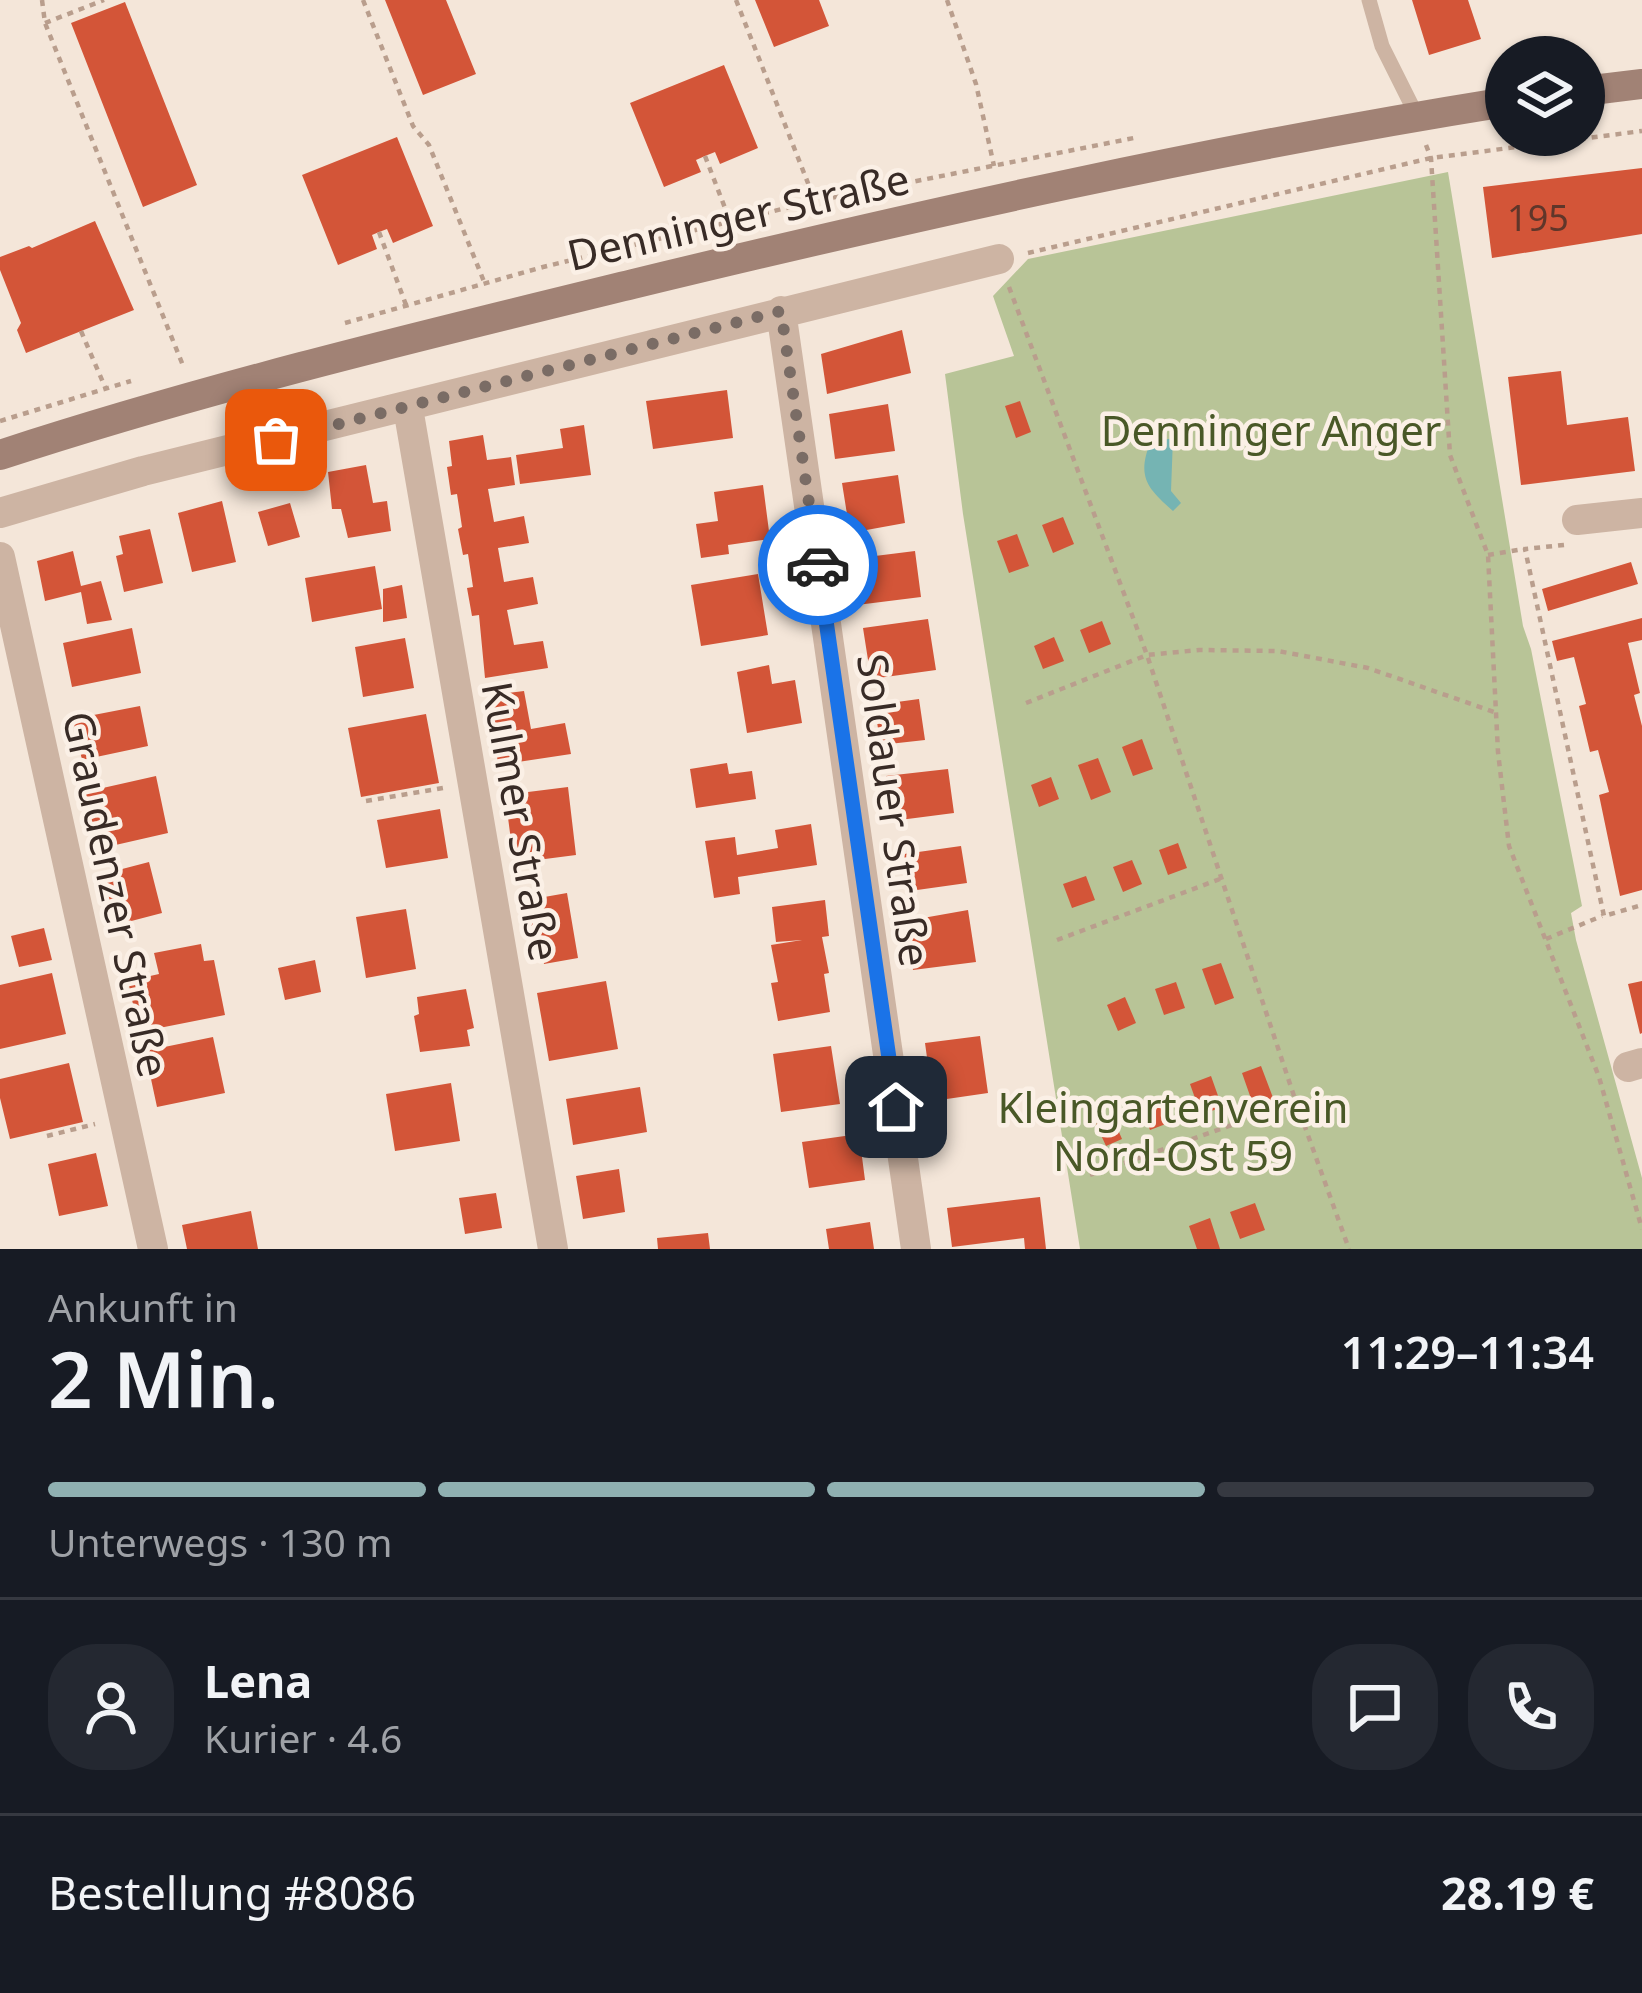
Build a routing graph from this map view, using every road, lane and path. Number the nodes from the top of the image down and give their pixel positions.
1 (42, 0) edge
2 (104, 0) edge
3 (363, 0) edge
4 (736, 0) edge
5 (947, 0) edge
6 (1369, 0) edge
7 (45, 23) junction
8 (1642, 84) edge
9 (1605, 88) edge
10 (1485, 105) edge
11 (1417, 116) junction
12 (1642, 131) edge
13 (705, 156) dead end
14 (1431, 158) junction
15 (994, 166) dead end
16 (815, 201) dead end
17 (730, 221) dead end
18 (379, 232) dead end
19 (999, 259) junction
20 (485, 284) dead end
21 (406, 306) dead end
22 (781, 311) junction
23 (81, 331) dead end
24 (184, 368) dead end
25 (106, 388) dead end
26 (408, 408) junction
27 (0, 454) edge
28 (0, 513) edge
29 (1642, 513) edge
30 (1577, 532) joint
31 (1525, 549) junction
32 (1489, 555) junction
33 (0, 557) edge
34 (1148, 655) junction
35 (1026, 703) dead end
36 (1497, 713) junction
37 (458, 786) dead end
38 (366, 801) dead end
39 (1220, 879) junction
40 (1642, 905) edge
41 (1604, 916) junction
42 (1546, 939) junction
43 (1057, 940) dead end
44 (1296, 1102) junction
45 (124, 1117) junction
46 (47, 1136) dead end
47 (1090, 1175) dead end
48 (1642, 1229) edge
49 (153, 1249) edge
50 (553, 1249) edge
51 (916, 1249) edge
52 (1349, 1249) edge

1 - 7 path
2 - 7 path
3 - 20 path
4 - 16 path
5 - 15 path
6 - 11 lane
7 - 24 path
8 - 9 street
10 - 11 street, Denninger Straße
11 - 14 path
11 - 27 street, Denninger Straße
12 - 14 path
13 - 17 path
14 - 19 path
14 - 32 path
18 - 21 path
19 - 22 street
19 - 34 path
22 - 26 street
22 - 51 street, Soldauer Straße
23 - 25 path
26 - 28 street
26 - 50 street, Kulmer Straße
29 - 30 street
30 - 31 path
31 - 32 path
31 - 41 path
32 - 36 path
33 - 45 street, Graudenzer Straße
34 - 35 path
34 - 36 path
34 - 39 path
36 - 42 path
37 - 38 path
39 - 43 path
39 - 44 path
40 - 41 path
41 - 42 path
42 - 48 path
44 - 47 path
44 - 52 path
45 - 46 path
45 - 49 street, Graudenzer Straße

